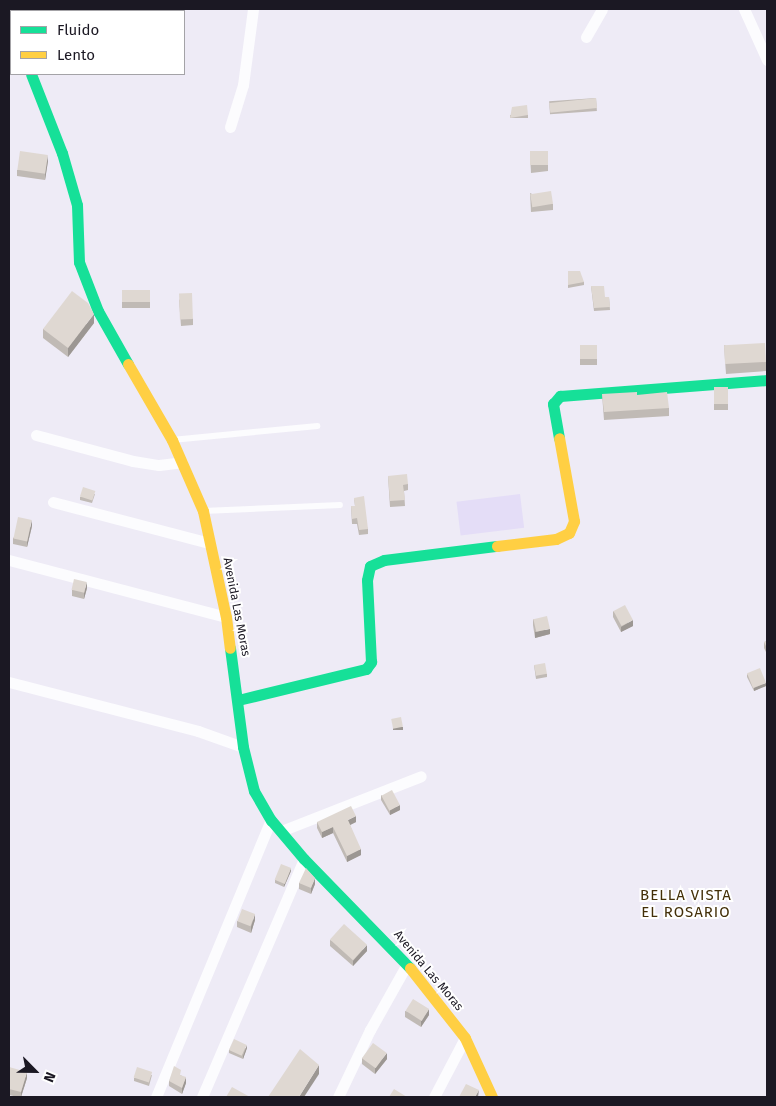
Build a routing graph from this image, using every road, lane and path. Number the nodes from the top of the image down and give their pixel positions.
1 (253, 9) edge
2 (602, 9) edge
3 (744, 9) edge
4 (586, 37) dead end
5 (767, 60) edge
6 (31, 75) edge
7 (230, 127) dead end
8 (767, 380) edge
9 (317, 426) dead end
10 (36, 435) dead end
11 (172, 440) junction
12 (182, 462) junction
13 (53, 502) dead end
14 (340, 505) dead end
15 (203, 510) junction
16 (209, 543) junction
17 (9, 560) edge
18 (226, 617) junction
19 (9, 682) edge
20 (238, 700) junction
21 (243, 747) junction
22 (421, 776) dead end
23 (271, 820) junction
24 (281, 830) junction
25 (304, 859) junction
26 (407, 964) junction
27 (465, 1038) junction
28 (156, 1097) edge
29 (202, 1097) edge
30 (338, 1097) edge
31 (434, 1097) edge
32 (492, 1097) edge

1 - 7 street
2 - 4 street
3 - 5 street
6 - 11 street, Avenida Las Moras
8 - 20 street
9 - 11 lane
10 - 12 street
11 - 12 street, Avenida Las Moras
12 - 15 street, Avenida Las Moras
13 - 16 street
14 - 15 lane
15 - 16 street, Avenida Las Moras
16 - 18 street, Avenida Las Moras
17 - 18 street
18 - 20 street, Avenida Las Moras
19 - 21 street
20 - 21 street, Avenida Las Moras
21 - 23 street, Avenida Las Moras
22 - 24 street
23 - 24 street, Avenida Las Moras
23 - 28 street
24 - 25 street, Avenida Las Moras
25 - 26 street, Avenida Las Moras
25 - 29 street
26 - 27 street, Avenida Las Moras
26 - 30 street
27 - 31 street
27 - 32 street, Avenida Las Moras

